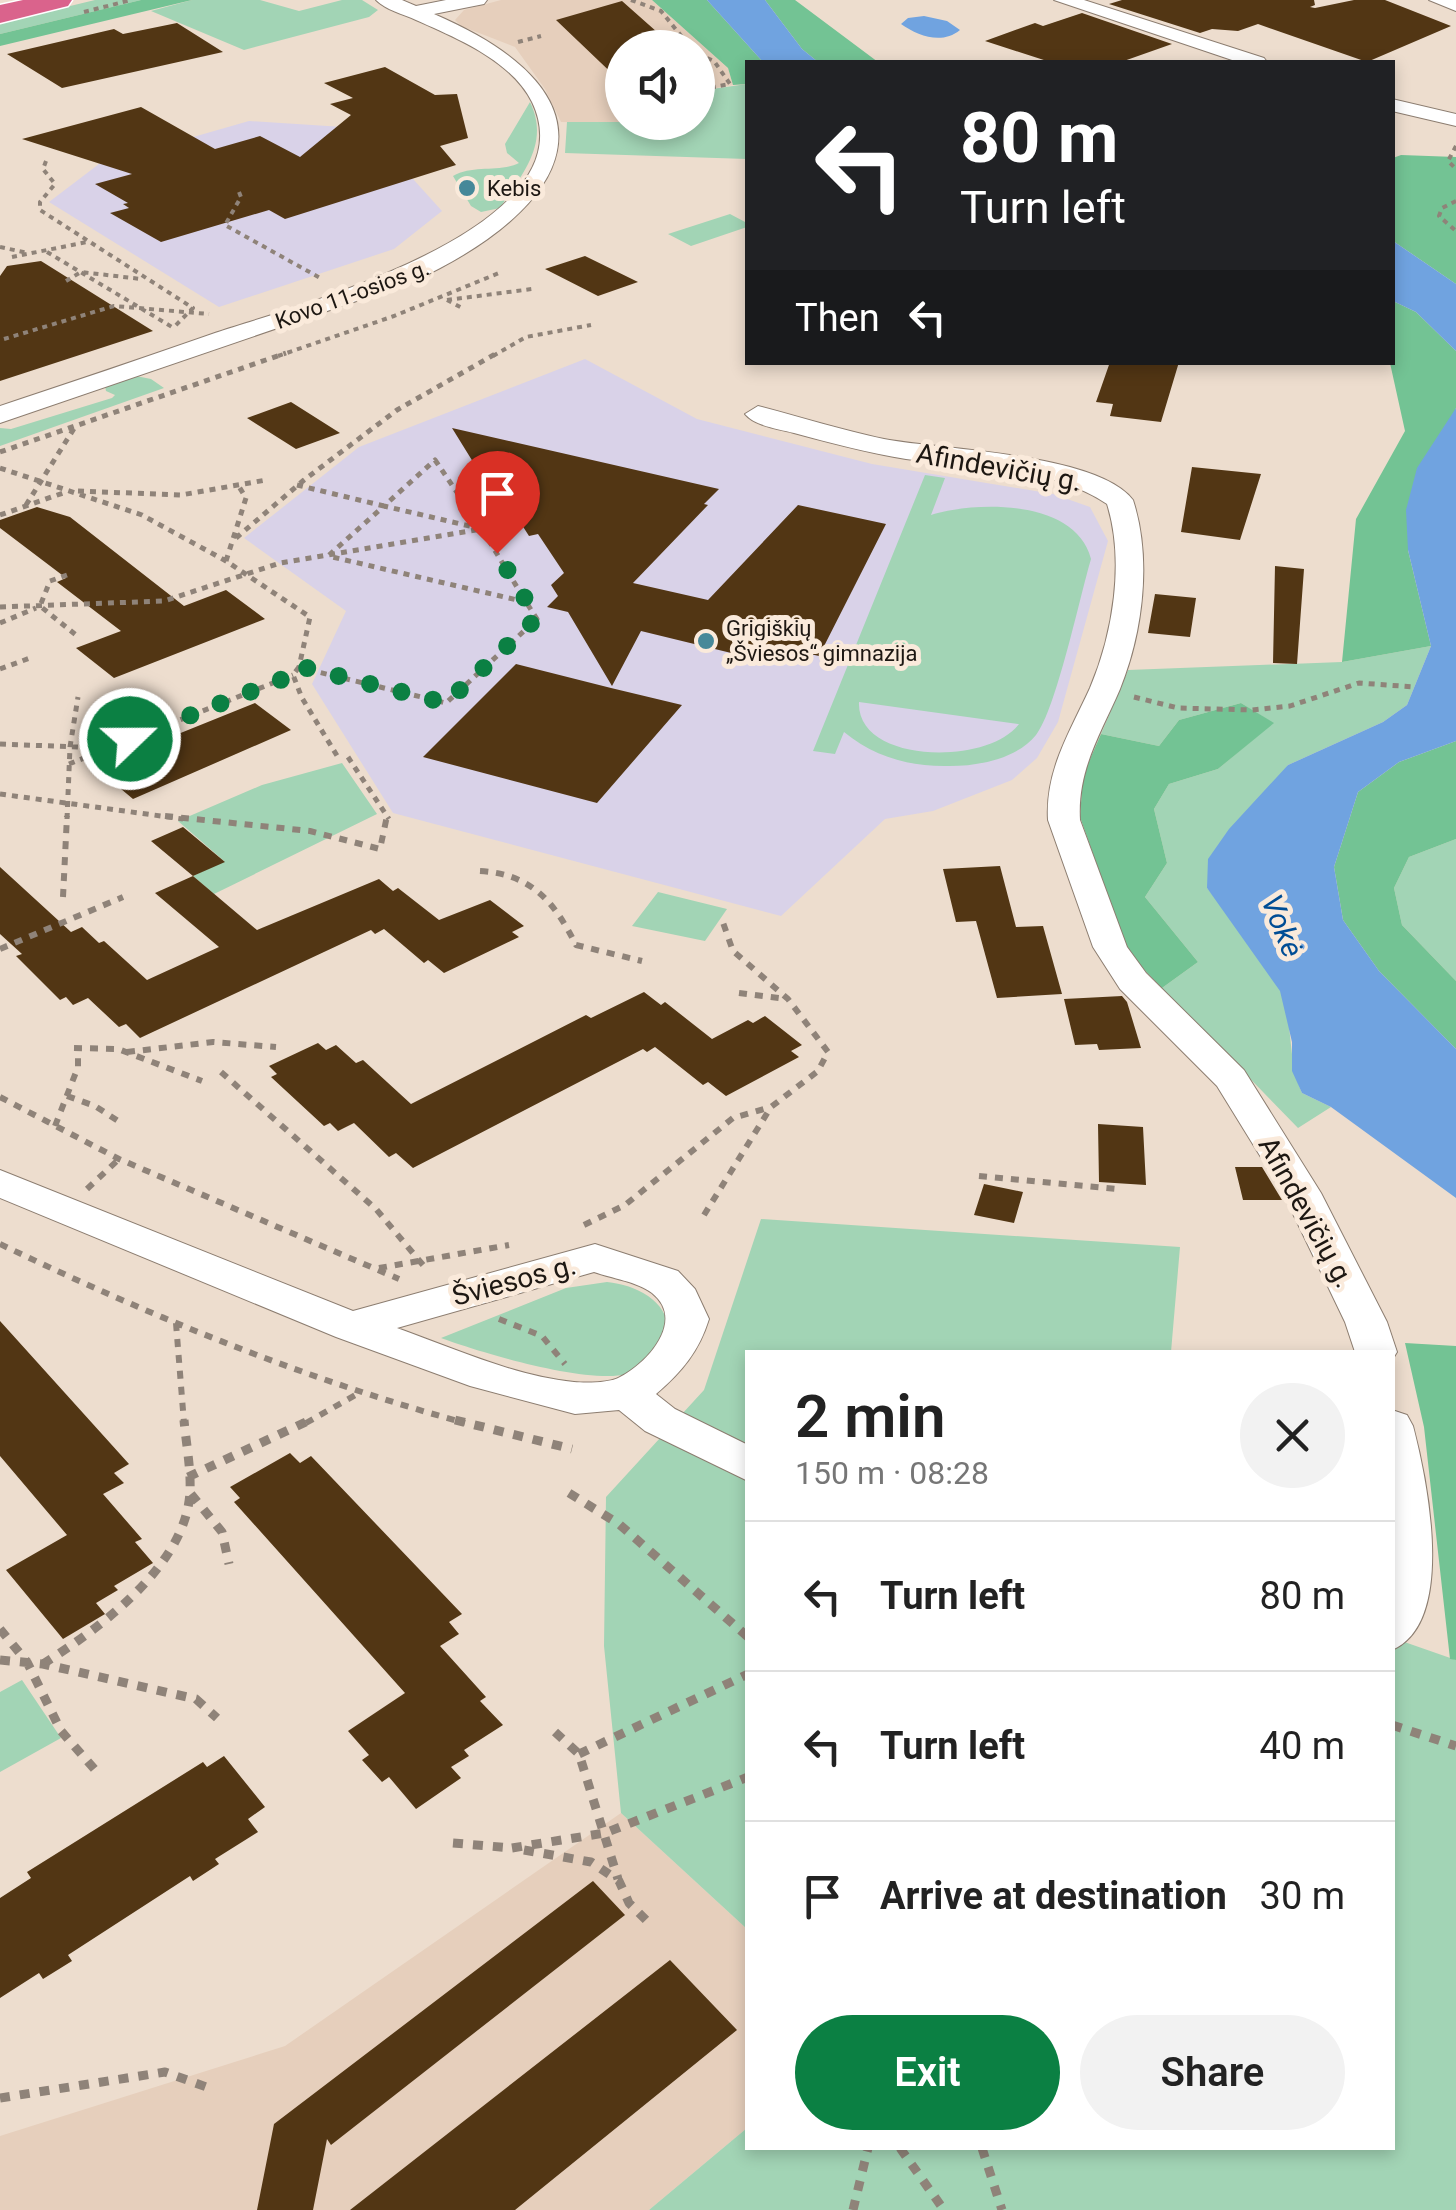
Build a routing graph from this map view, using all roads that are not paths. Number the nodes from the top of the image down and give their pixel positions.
1 (58, 0) edge
2 (386, 0) edge
3 (477, 0) edge
4 (1064, 0) edge
5 (1439, 0) edge
6 (1456, 5) edge
7 (413, 12) junction
8 (0, 14) edge
9 (1251, 60) edge
10 (1395, 106) edge
11 (1456, 120) edge
12 (758, 414) dead end
13 (0, 415) edge
14 (0, 1182) edge
15 (352, 1327) junction
16 (1375, 1350) edge
17 (628, 1394) junction
18 (1395, 1440) edge
19 (745, 1463) edge
20 (1395, 1626) edge

1 - 8 highway
2 - 7 street, Kovo 11-osios g.
3 - 7 street
4 - 9 street
5 - 6 street
7 - 13 street, Kovo 11-osios g.
10 - 11 street
12 - 16 street, Afindevičių g.
14 - 15 street
15 - 17 street
15 - 17 street, Šviesos g.
17 - 19 street
18 - 20 street

